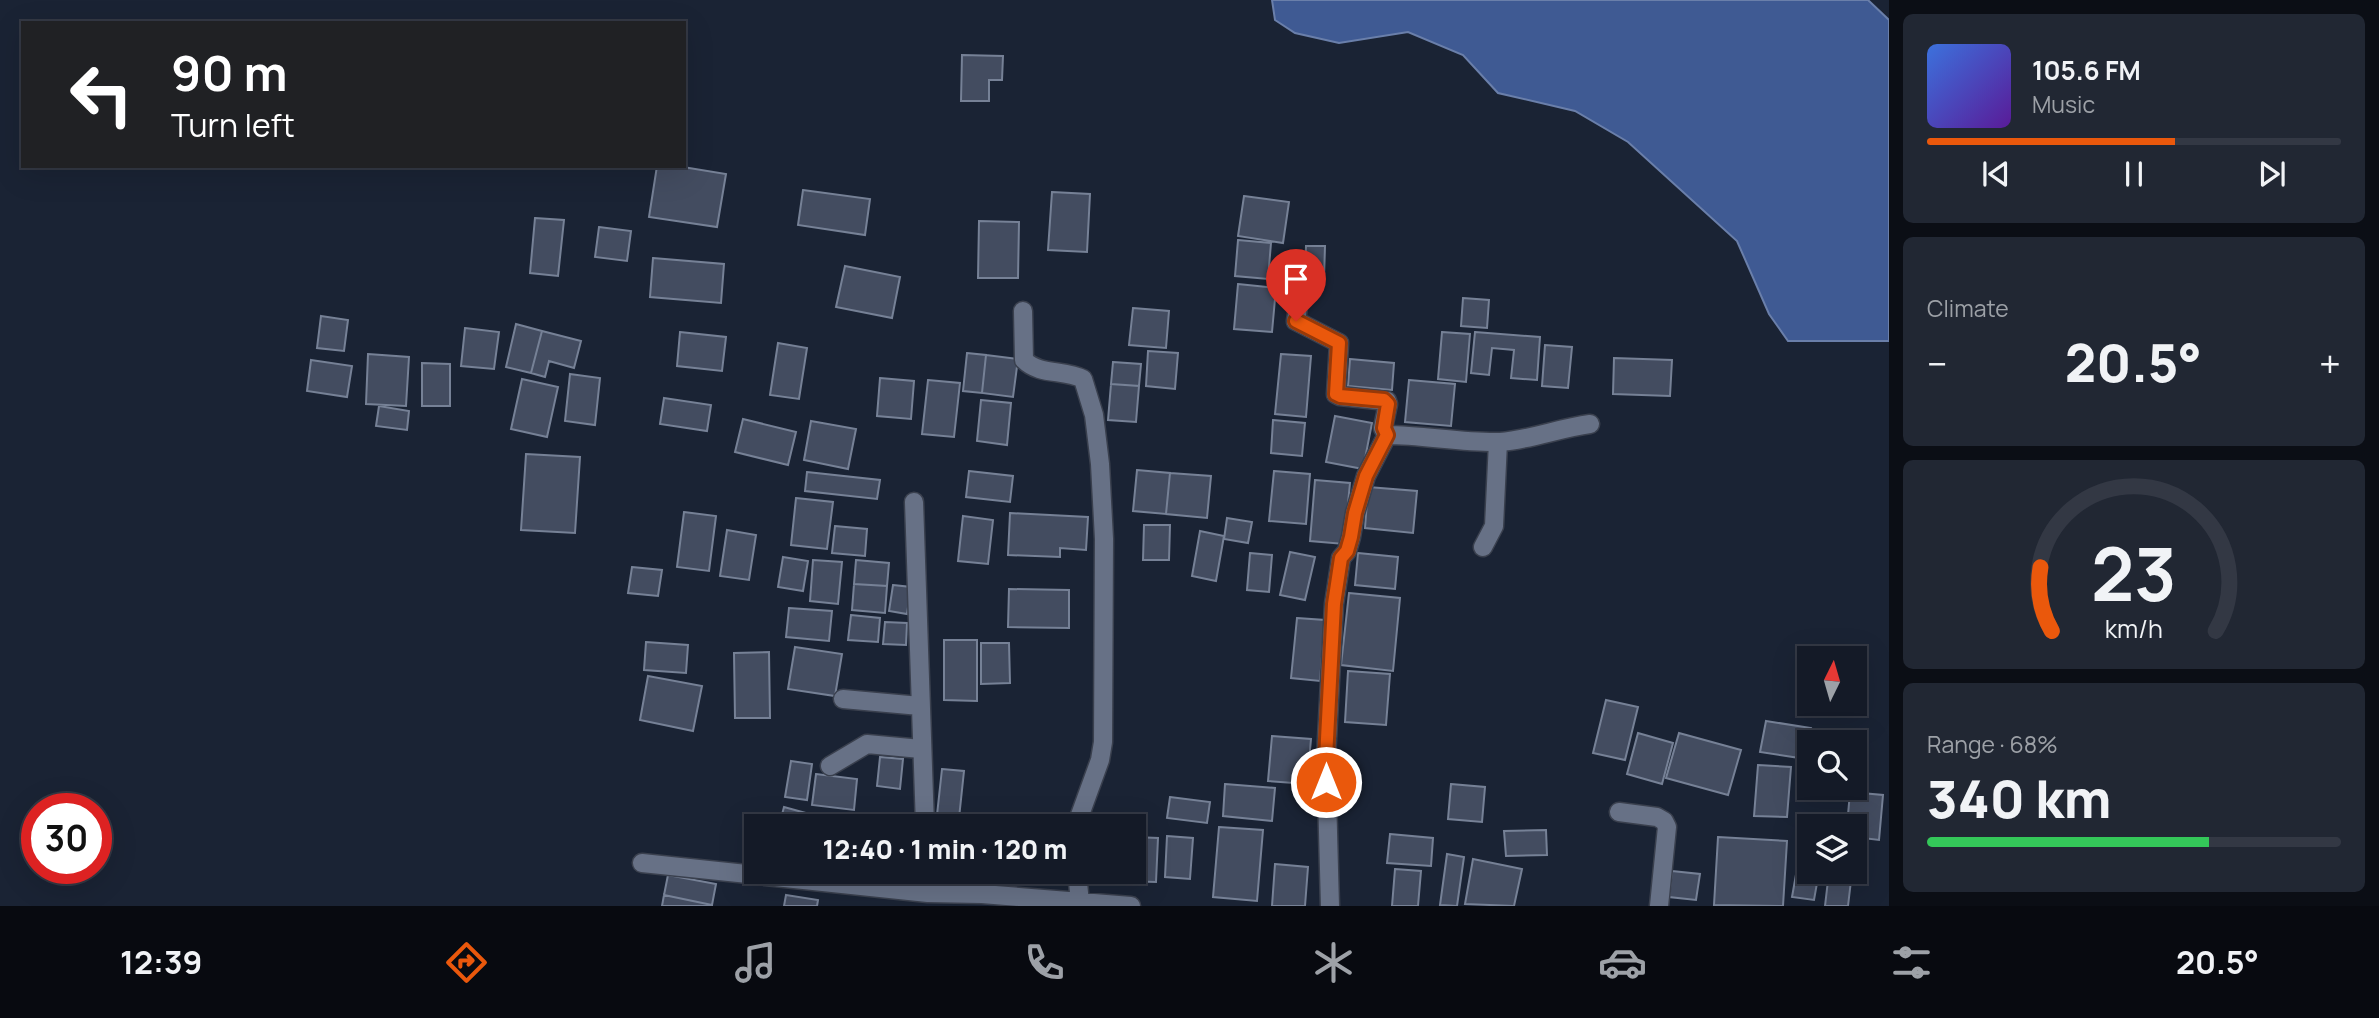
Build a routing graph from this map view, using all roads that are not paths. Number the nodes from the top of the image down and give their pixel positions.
1 (1299, 299) dead end
2 (1023, 311) dead end
3 (1590, 424) dead end
4 (1387, 435) junction
5 (1498, 442) junction
6 (914, 502) dead end
7 (1483, 547) dead end
8 (843, 699) dead end
9 (920, 706) junction
10 (921, 749) junction
11 (830, 766) dead end
12 (1619, 812) dead end
13 (924, 814) edge
14 (1080, 814) edge
15 (642, 863) dead end
16 (928, 884) edge
17 (1078, 884) edge
18 (929, 893) junction
19 (1080, 903) junction
20 (1131, 906) edge
21 (1330, 906) edge
22 (1659, 906) edge

1 - 4 street
2 - 14 street
3 - 5 street
4 - 5 street
4 - 21 street
5 - 7 street
6 - 9 street
8 - 9 street
9 - 10 street
10 - 11 street
10 - 13 street
12 - 22 street
15 - 18 street
16 - 18 street
17 - 19 street
18 - 19 street
19 - 20 street

